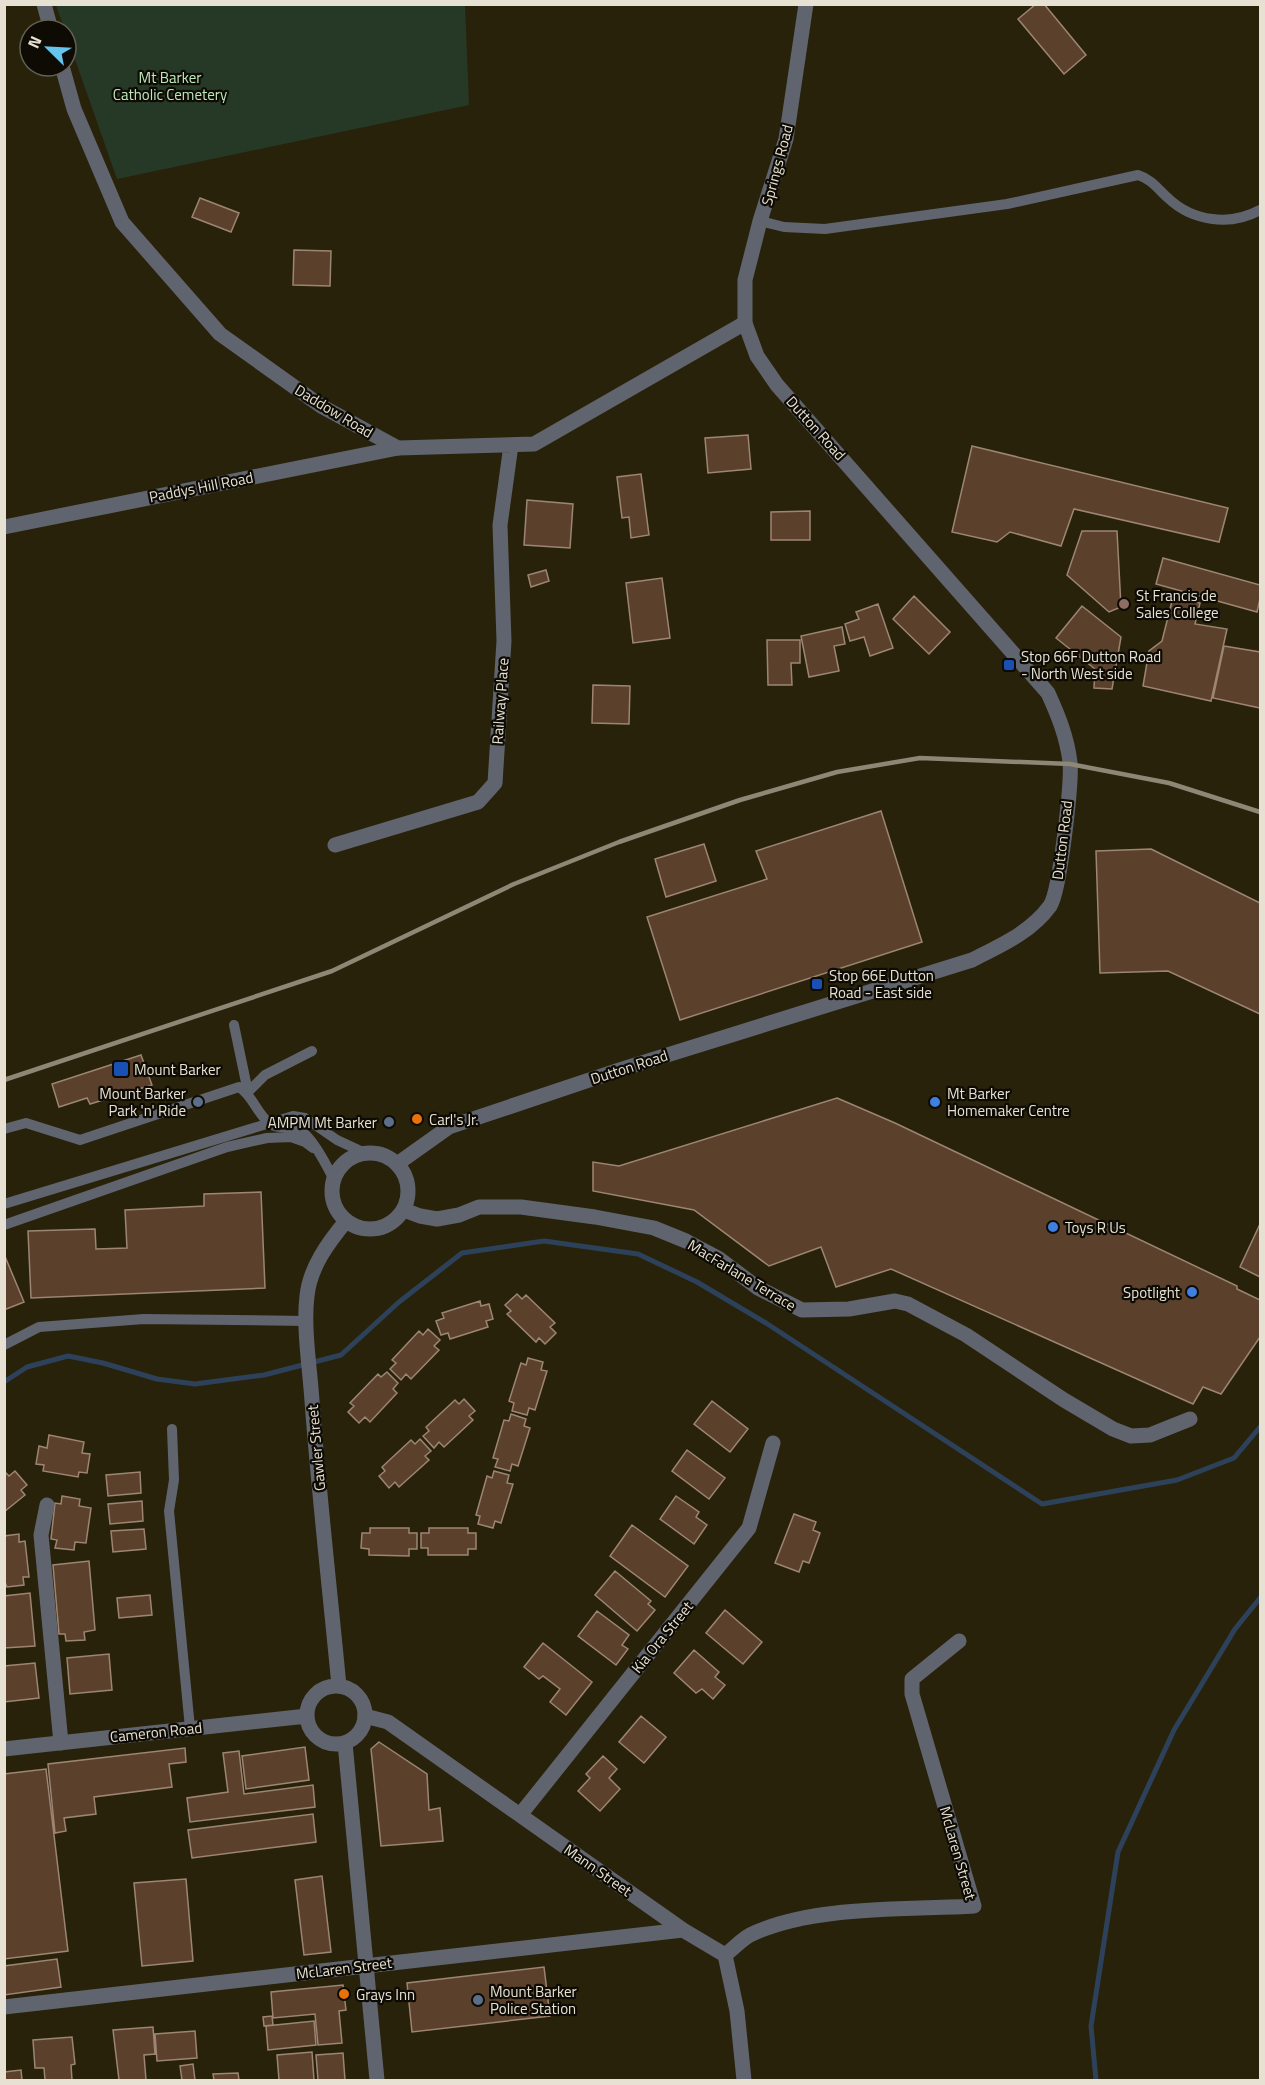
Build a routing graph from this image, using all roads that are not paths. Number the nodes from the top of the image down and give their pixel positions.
1 (806, 4) edge
2 (65, 78) edge
3 (1260, 210) edge
4 (760, 221) junction
5 (745, 323) junction
6 (510, 445) junction
7 (398, 448) junction
8 (4, 527) edge
9 (335, 845) dead end
10 (234, 1024) dead end
11 (312, 1051) dead end
12 (248, 1092) junction
13 (268, 1122) junction
14 (4, 1129) edge
15 (316, 1150) junction
16 (365, 1154) junction
17 (397, 1164) junction
18 (334, 1180) junction
19 (4, 1204) edge
20 (404, 1210) junction
21 (346, 1221) junction
22 (4, 1225) edge
23 (307, 1321) junction
24 (4, 1345) edge
25 (1190, 1419) dead end
26 (172, 1429) dead end
27 (772, 1443) dead end
28 (47, 1505) dead end
29 (959, 1641) dead end
30 (339, 1686) junction
31 (307, 1716) junction
32 (365, 1716) junction
33 (190, 1728) junction
34 (61, 1743) junction
35 (345, 1743) junction
36 (4, 1749) edge
37 (520, 1815) junction
38 (683, 1930) junction
39 (725, 1955) junction
40 (366, 1965) junction
41 (4, 2007) edge
42 (377, 2080) edge
43 (744, 2080) edge

1 - 4 street, Springs Road
2 - 7 street, Daddow Road
3 - 4 lane
4 - 5 street, Springs Road
5 - 6 street
5 - 17 street, Dutton Road
6 - 7 street
6 - 9 street, Railway Place
7 - 8 street, Paddys Hill Road
10 - 12 lane
11 - 12 lane
12 - 13 lane
12 - 14 lane
13 - 15 lane
13 - 16 lane
13 - 19 lane
15 - 18 lane
15 - 22 lane
16 - 17 street
16 - 18 street
17 - 20 street
18 - 21 street
20 - 21 street
20 - 25 street, MacFarlane Terrace
21 - 23 street, Gawler Street
23 - 24 lane
23 - 30 street, Gawler Street
26 - 33 lane
27 - 37 street, Kia Ora Street
28 - 34 street
29 - 39 street, McLaren Street
30 - 31 street
30 - 32 street
31 - 33 street, Cameron Road
31 - 35 street
32 - 35 street
32 - 37 street, Mann Street
33 - 34 street, Cameron Road
34 - 36 street, Cameron Road
35 - 40 street
37 - 38 street, Mann Street
38 - 39 street, Mann Street
38 - 40 street, McLaren Street
39 - 43 street
40 - 41 street, McLaren Street
40 - 42 street

